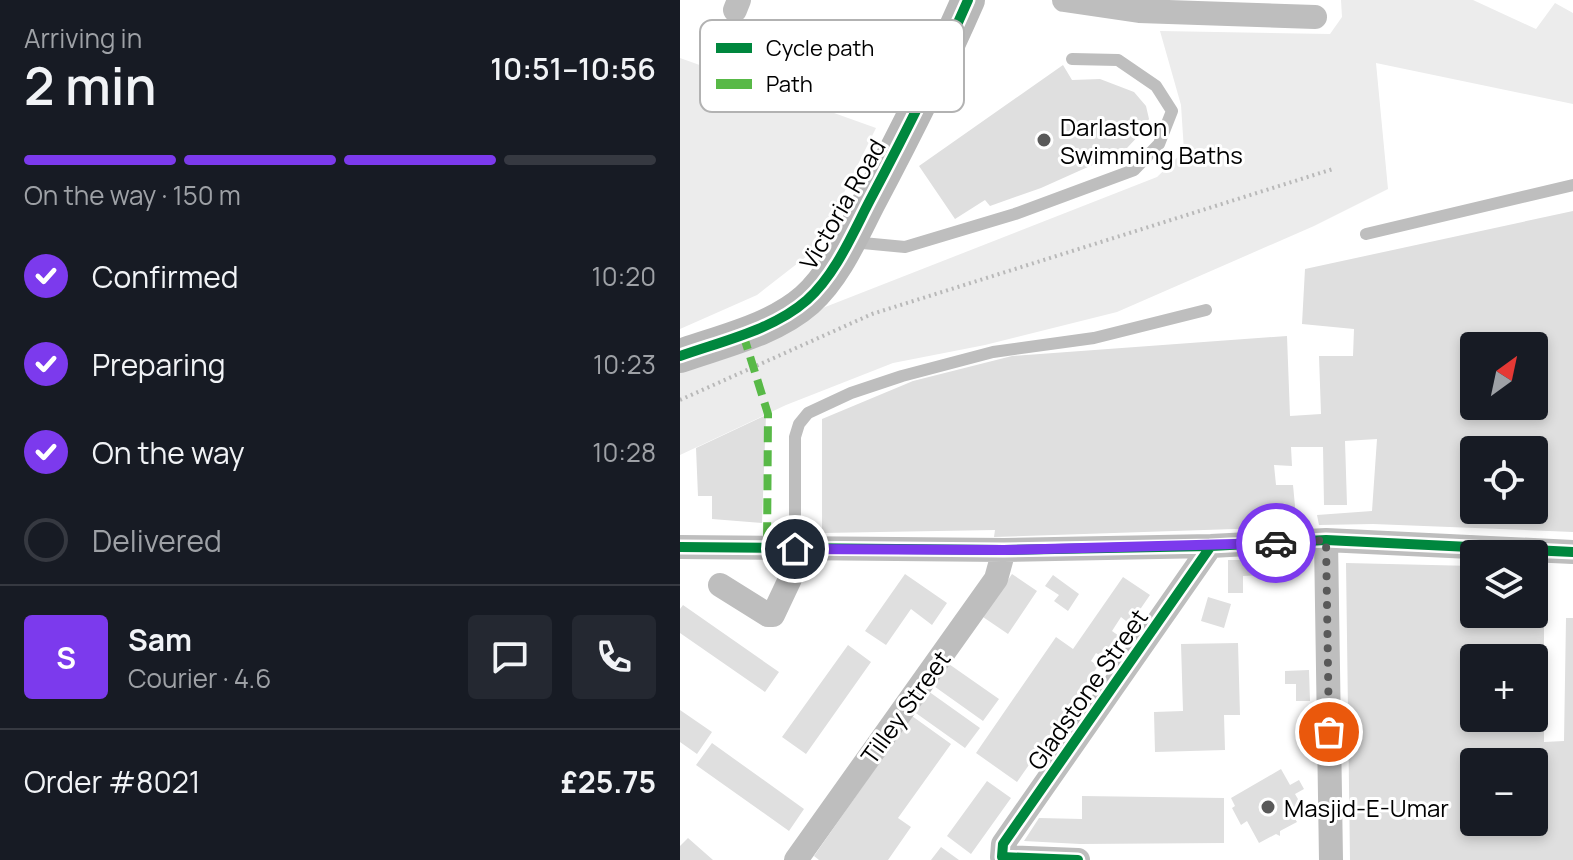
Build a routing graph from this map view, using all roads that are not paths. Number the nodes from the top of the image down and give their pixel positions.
1 (968, 0) edge
2 (1064, 0) edge
3 (1315, 17) dead end
4 (959, 20) edge
5 (1072, 59) dead end
6 (916, 112) edge
7 (1573, 185) edge
8 (1366, 234) dead end
9 (848, 241) junction
10 (1206, 310) dead end
11 (680, 356) edge
12 (1326, 540) junction
13 (1211, 546) junction
14 (680, 547) edge
15 (795, 549) junction
16 (1004, 550) junction
17 (1573, 552) edge
18 (720, 585) dead end
19 (1001, 858) edge
20 (796, 860) edge
21 (1078, 860) edge
22 (1331, 860) edge

1 - 4 street, Victoria Road
2 - 3 street
5 - 9 lane
6 - 9 street, Victoria Road
7 - 8 lane
9 - 11 street, Victoria Road
10 - 15 lane
12 - 13 street
12 - 17 street
12 - 22 street
13 - 16 street
13 - 19 street, Gladstone Street
14 - 15 street
15 - 16 street
15 - 18 street
16 - 20 street, Tilley Street
19 - 21 street

